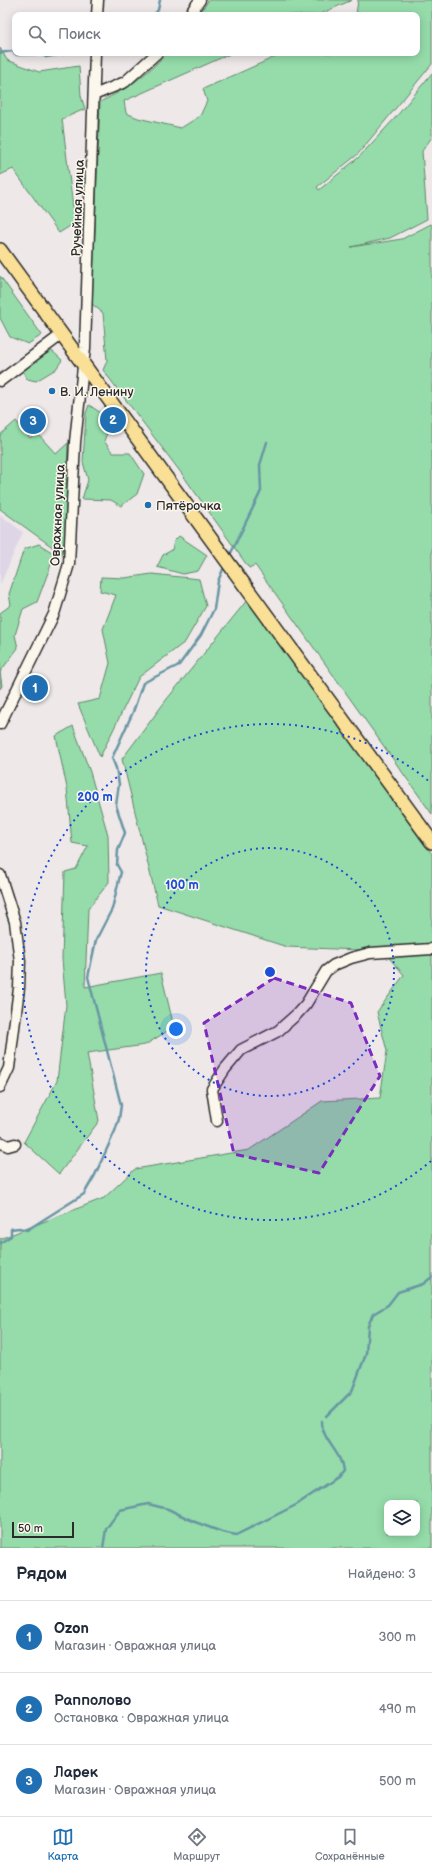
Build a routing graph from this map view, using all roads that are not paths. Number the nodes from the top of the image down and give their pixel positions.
1 (98, 0) edge
2 (200, 0) edge
3 (97, 12) edge
4 (191, 12) edge
5 (95, 56) edge
6 (154, 56) edge
7 (94, 95) junction
8 (0, 250) edge
9 (62, 335) junction
10 (83, 365) junction
11 (0, 381) edge
12 (0, 724) edge
13 (432, 842) edge
14 (0, 875) edge
15 (432, 949) edge
16 (0, 1087) edge
17 (217, 1121) dead end
18 (0, 1142) edge
19 (15, 1144) dead end

1 - 3 street
2 - 4 street
5 - 7 street, Ручейная улица
6 - 7 street
7 - 10 street, Ручейная улица
8 - 9 main road
9 - 10 main road
9 - 11 street
10 - 12 street, Овражная улица
10 - 13 main road
14 - 16 street
15 - 17 street
18 - 19 street

